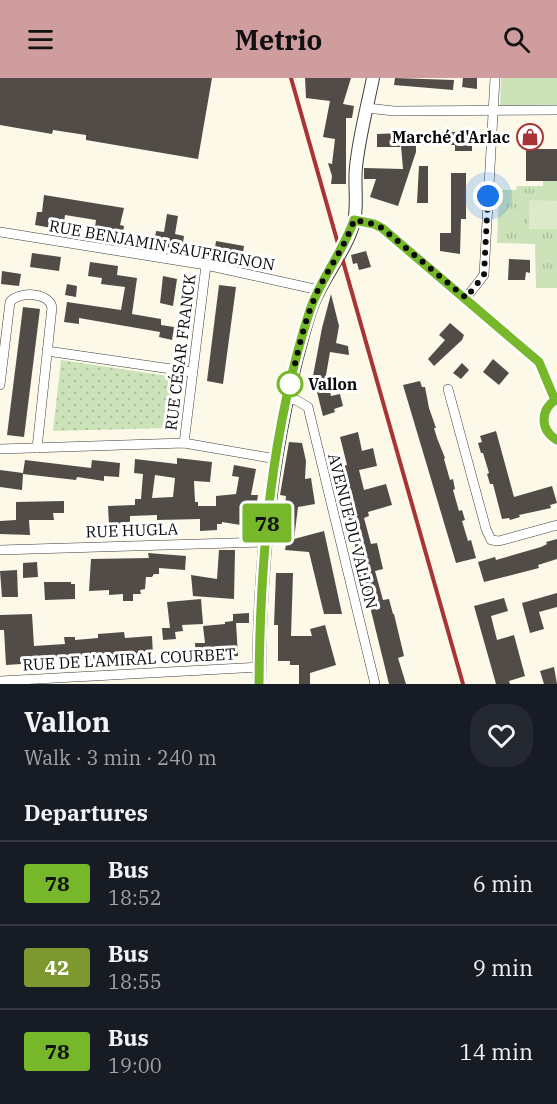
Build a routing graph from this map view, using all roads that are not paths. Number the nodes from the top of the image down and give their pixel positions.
1 (373, 78) edge
2 (495, 78) edge
3 (367, 108) junction
4 (492, 110) junction
5 (557, 110) edge
6 (354, 220) junction
7 (0, 232) edge
8 (206, 265) junction
9 (319, 290) junction
10 (466, 298) junction
11 (47, 351) junction
12 (192, 372) junction
13 (0, 385) edge
14 (448, 389) dead end
15 (287, 398) junction
16 (556, 400) edge
17 (557, 440) edge
18 (184, 443) junction
19 (37, 448) junction
20 (0, 449) edge
21 (276, 459) junction
22 (557, 525) edge
23 (265, 542) junction
24 (0, 550) edge
25 (259, 667) junction
26 (0, 681) edge
27 (259, 684) edge
28 (375, 684) edge

1 - 3 street
2 - 4 street
3 - 4 street
3 - 6 street
4 - 5 street
4 - 10 street
6 - 9 street
6 - 10 street
7 - 8 street, RUE BENJAMIN SAUFRIGNON
8 - 9 street, RUE BENJAMIN SAUFRIGNON
8 - 12 street, RUE CÉSAR FRANCK
9 - 15 street
10 - 16 street
11 - 12 street
11 - 13 street
11 - 19 street
12 - 18 street, RUE CÉSAR FRANCK
14 - 22 street
15 - 21 street
15 - 28 street, AVENUE DU VALLON
16 - 17 street
18 - 19 street
18 - 21 street
19 - 20 street
21 - 23 street
23 - 24 street, RUE HUGLA
23 - 25 street
25 - 26 street, RUE DE L'AMIRAL COURBET
25 - 27 street

